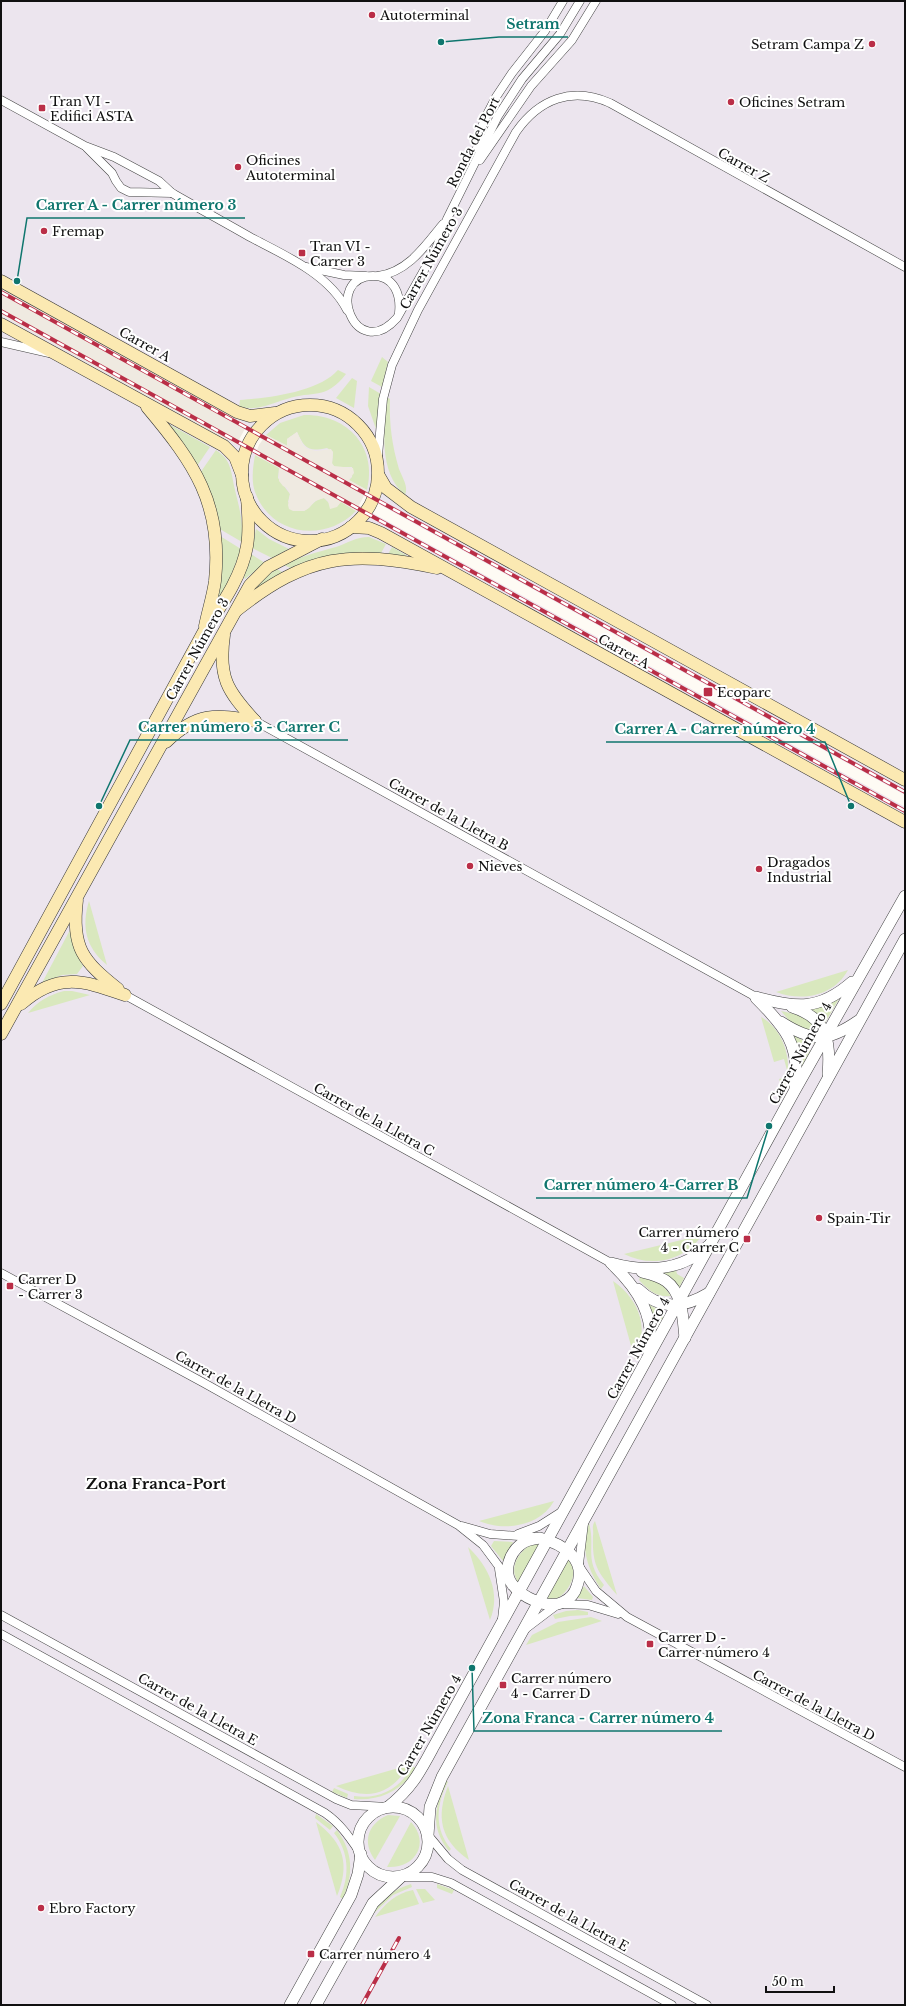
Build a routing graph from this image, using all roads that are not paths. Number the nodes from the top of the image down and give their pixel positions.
1 (564, 1) edge
2 (580, 1) edge
3 (596, 1) edge
4 (568, 96) joint
5 (1, 100) edge
6 (85, 146) junction
7 (471, 172) junction
8 (172, 193) junction
9 (447, 219) junction
10 (303, 266) junction
11 (905, 267) edge
12 (372, 276) junction
13 (1, 281) edge
14 (399, 313) junction
15 (349, 315) junction
16 (1, 324) edge
17 (1, 342) edge
18 (59, 355) junction
19 (142, 401) junction
20 (279, 412) junction
21 (378, 471) junction
22 (243, 478) junction
23 (247, 497) junction
24 (351, 527) junction
25 (322, 538) junction
26 (449, 570) junction
27 (233, 613) junction
28 (225, 629) junction
29 (204, 633) junction
30 (255, 721) junction
31 (157, 750) junction
32 (905, 780) edge
33 (905, 811) edge
34 (905, 822) edge
35 (78, 894) junction
36 (905, 896) edge
37 (905, 939) edge
38 (858, 976) junction
39 (125, 995) junction
40 (756, 997) junction
41 (2, 1000) edge
42 (786, 1005) junction
43 (14, 1010) junction
44 (778, 1020) junction
45 (860, 1020) junction
46 (1, 1034) edge
47 (826, 1036) junction
48 (828, 1078) junction
49 (795, 1090) junction
50 (713, 1241) junction
51 (611, 1263) joint
52 (1, 1273) edge
53 (629, 1274) junction
54 (709, 1293) junction
55 (679, 1304) junction
56 (684, 1338) junction
57 (648, 1359) junction
58 (566, 1508) junction
59 (585, 1518) junction
60 (458, 1525) junction
61 (542, 1535) junction
62 (519, 1539) junction
63 (566, 1551) junction
64 (510, 1560) junction
65 (497, 1565) junction
66 (579, 1565) junction
67 (505, 1574) junction
68 (511, 1587) junction
69 (538, 1602) junction
70 (558, 1604) junction
71 (1, 1615) edge
72 (627, 1617) junction
73 (501, 1625) junction
74 (522, 1632) junction
75 (1, 1634) edge
76 (905, 1767) edge
77 (388, 1806) junction
78 (428, 1835) junction
79 (361, 1854) junction
80 (401, 1876) junction
81 (290, 2005) edge
82 (316, 2005) edge
83 (672, 2005) edge
84 (708, 2005) edge

1 - 7 street
2 - 7 street, Ronda del Port
3 - 7 street
4 - 11 street, Carrer Z
4 - 21 street, Carrer Número 3
5 - 6 street
6 - 8 street
6 - 8 street
7 - 9 street, Ronda del Port
8 - 10 street
9 - 12 street, Carrer Número 3
9 - 14 street
10 - 12 street
10 - 15 street
12 - 14 street
12 - 15 street
13 - 20 main road, Carrer A
14 - 15 street
16 - 18 main road
17 - 18 street
18 - 19 main road
19 - 22 main road
19 - 29 main road
20 - 21 main road
20 - 22 main road
21 - 24 main road
21 - 32 main road, Carrer A
22 - 23 main road
23 - 25 main road
23 - 29 main road, Carrer Número 3
24 - 25 main road
24 - 26 main road, Carrer A
25 - 27 main road, Carrer Número 3
26 - 27 main road
26 - 34 main road, Carrer A
27 - 28 main road, Carrer Número 3
28 - 30 main road
28 - 31 main road, Carrer Número 3
29 - 41 main road, Carrer Número 3
30 - 31 main road
30 - 40 street, Carrer de la Lletra B
31 - 35 main road, Carrer Número 3
33 - 34 main road
35 - 39 main road
35 - 43 main road, Carrer Número 3
36 - 38 street, Carrer Número 4
37 - 45 street
38 - 42 street
38 - 47 street, Carrer Número 4
39 - 43 main road
39 - 51 street, Carrer de la Lletra C
40 - 42 street
40 - 44 street
42 - 47 street
43 - 46 main road, Carrer Número 3
44 - 47 street
44 - 49 street
45 - 47 street
45 - 48 street
47 - 48 street
47 - 49 street, Carrer Número 4
48 - 54 street
49 - 50 street, Carrer Número 4
50 - 53 street
50 - 55 street, Carrer Número 4
51 - 53 street
52 - 60 street, Carrer de la Lletra D
53 - 55 street
53 - 55 street
53 - 57 street
54 - 55 street
54 - 56 street
55 - 56 street
55 - 57 street, Carrer Número 4
56 - 59 street
57 - 58 street, Carrer Número 4
58 - 61 street, Carrer Número 4
58 - 61 street
59 - 63 street
59 - 66 street
60 - 62 street, Carrer de la Lletra D
60 - 65 street, Carrer de la Lletra D
61 - 62 street
61 - 63 street
61 - 68 street, Carrer Número 4
62 - 64 street
63 - 66 street
63 - 69 street
64 - 67 street
64 - 68 street
65 - 67 street, Carrer de la Lletra D
65 - 68 street
66 - 70 street
66 - 72 street, Carrer de la Lletra D
67 - 68 street, Carrer de la Lletra D
68 - 69 street
68 - 73 street, Carrer Número 4
68 - 73 street
69 - 70 street
69 - 74 street
70 - 72 street, Carrer de la Lletra D
70 - 74 street
71 - 77 street, Carrer de la Lletra E
72 - 76 street, Carrer de la Lletra D
73 - 77 street, Carrer Número 4
74 - 78 street
75 - 79 street
77 - 78 street
77 - 79 street
78 - 80 street
78 - 84 street, Carrer de la Lletra E
79 - 80 street
79 - 81 street
80 - 82 street
80 - 83 street

